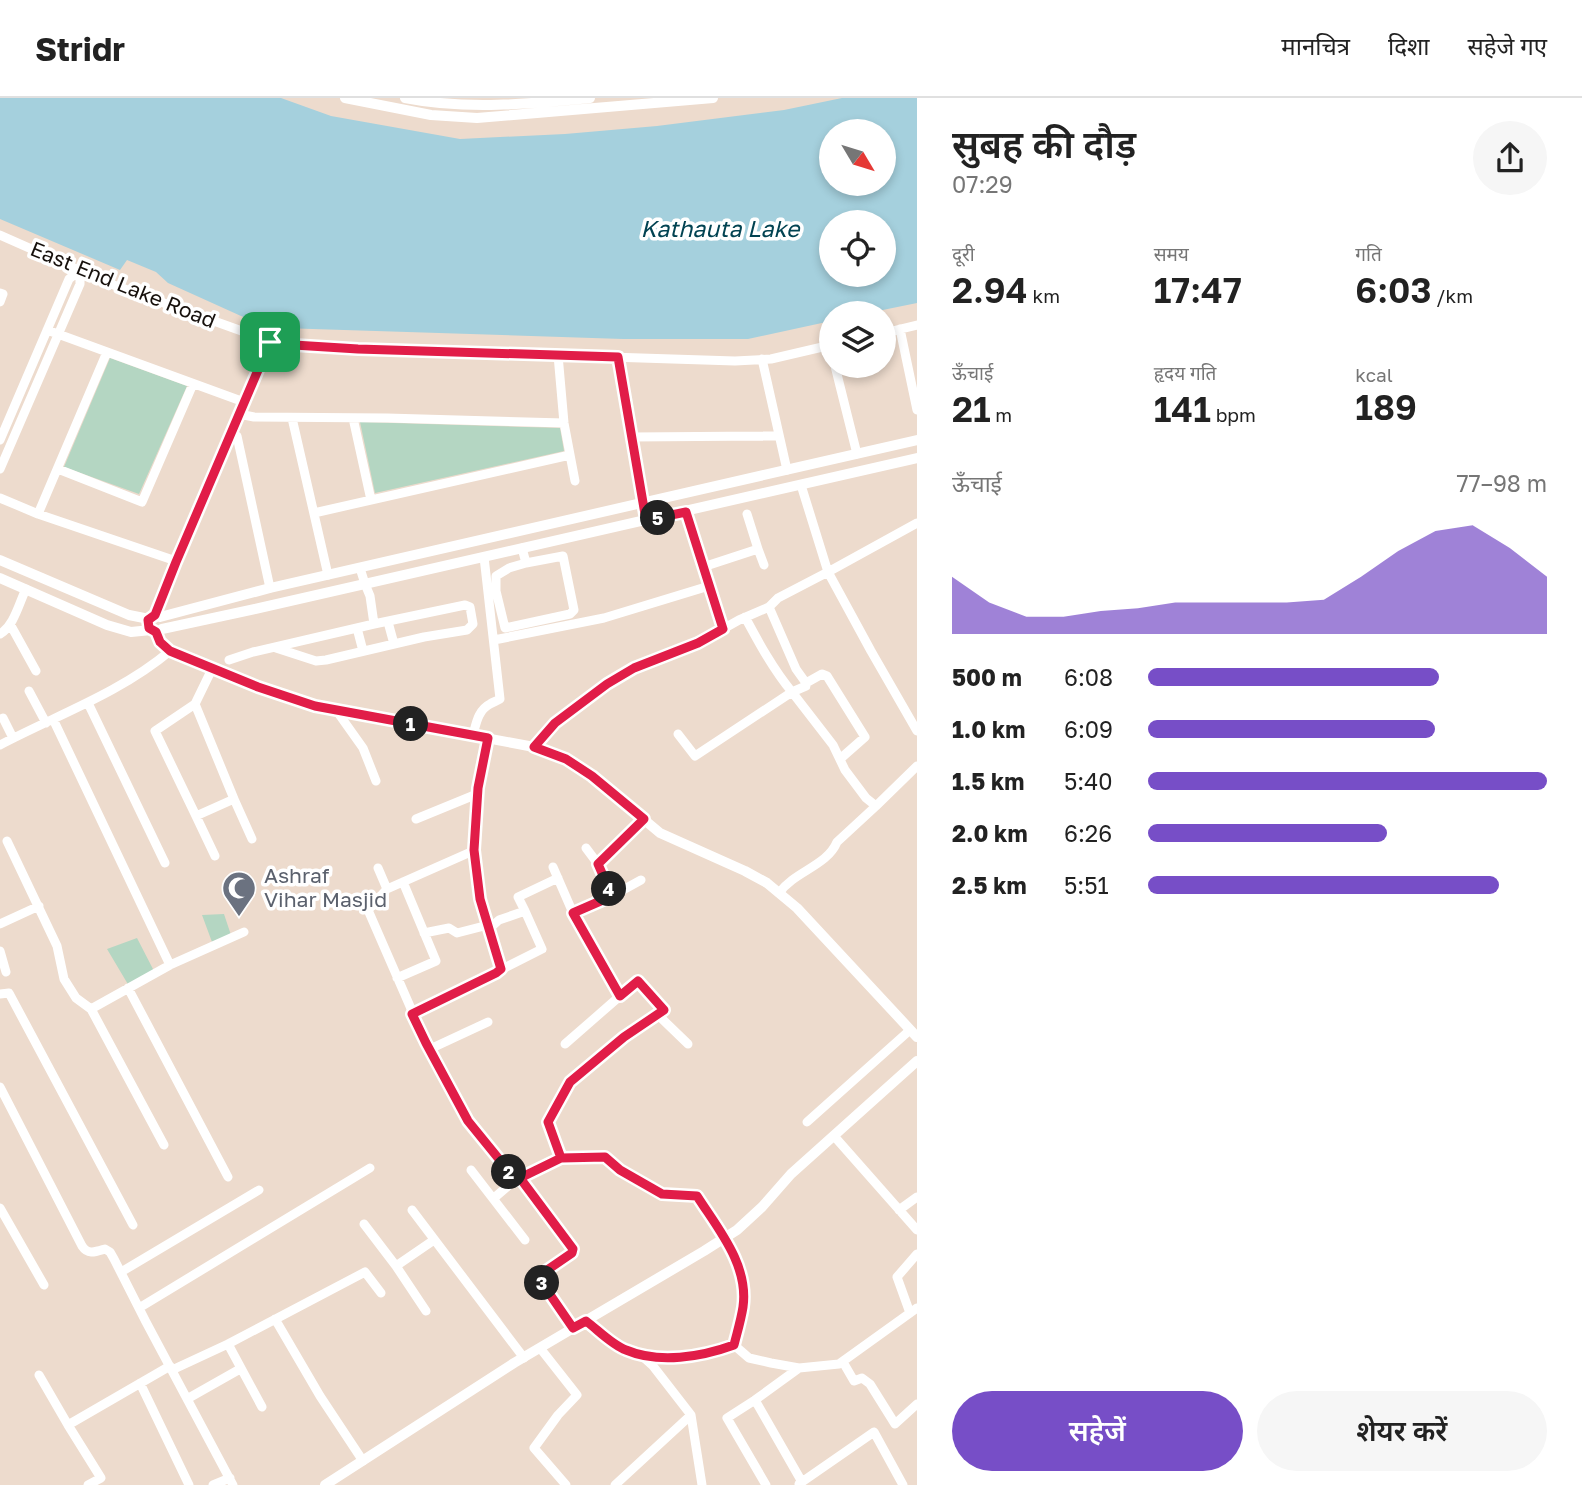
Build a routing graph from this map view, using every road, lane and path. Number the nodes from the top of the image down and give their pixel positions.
1 (345, 98) edge
2 (405, 98) edge
3 (590, 98) edge
4 (713, 98) edge
5 (0, 236) edge
6 (80, 270) junction
7 (0, 293) edge
8 (0, 302) edge
9 (917, 325) edge
10 (900, 329) junction
11 (47, 330) junction
12 (896, 330) edge
13 (58, 334) junction
14 (270, 342) junction
15 (819, 350) edge
16 (107, 352) junction
17 (558, 355) junction
18 (618, 357) junction
19 (762, 359) junction
20 (838, 378) edge
21 (193, 384) junction
22 (244, 402) junction
23 (917, 410) edge
24 (239, 414) junction
25 (292, 418) junction
26 (353, 418) junction
27 (564, 424) junction
28 (231, 433) junction
29 (779, 436) junction
30 (632, 437) junction
31 (0, 440) edge
32 (917, 440) edge
33 (570, 454) junction
34 (857, 454) junction
35 (917, 458) edge
36 (0, 469) edge
37 (58, 469) junction
38 (788, 470) junction
39 (575, 481) dead end
40 (801, 485) junction
41 (0, 498) edge
42 (371, 500) junction
43 (643, 503) junction
44 (686, 512) junction
45 (314, 513) junction
46 (38, 514) junction
47 (747, 514) dead end
48 (646, 520) junction
49 (917, 523) edge
50 (523, 548) junction
51 (758, 549) junction
52 (485, 557) junction
53 (0, 560) edge
54 (176, 562) junction
55 (526, 563) junction
56 (764, 565) dead end
57 (703, 567) junction
58 (360, 568) junction
59 (828, 572) junction
60 (328, 575) junction
61 (0, 578) edge
62 (709, 586) junction
63 (367, 587) junction
64 (270, 588) junction
65 (26, 589) junction
66 (769, 607) junction
67 (745, 618) junction
68 (388, 622) junction
69 (10, 624) junction
70 (156, 624) junction
71 (374, 624) junction
72 (357, 628) junction
73 (723, 629) junction
74 (0, 634) edge
75 (494, 640) junction
76 (394, 644) junction
77 (276, 648) junction
78 (170, 651) junction
79 (363, 651) junction
80 (229, 660) dead end
81 (212, 669) junction
82 (36, 671) dead end
83 (806, 683) junction
84 (29, 691) dead end
85 (792, 692) junction
86 (88, 703) junction
87 (195, 704) junction
88 (336, 709) junction
89 (3, 718) dead end
90 (49, 721) junction
91 (917, 731) edge
92 (678, 734) dead end
93 (473, 735) junction
94 (13, 738) junction
95 (488, 738) junction
96 (0, 745) edge
97 (534, 747) junction
98 (840, 759) junction
99 (917, 766) edge
100 (376, 781) dead end
101 (477, 794) junction
102 (234, 799) junction
103 (876, 806) junction
104 (196, 816) junction
105 (416, 819) dead end
106 (644, 819) junction
107 (252, 839) dead end
108 (7, 841) dead end
109 (586, 848) dead end
110 (474, 850) junction
111 (215, 856) dead end
112 (165, 863) dead end
113 (598, 864) junction
114 (553, 867) dead end
115 (378, 868) dead end
116 (558, 878) junction
117 (641, 880) dead end
118 (403, 882) junction
119 (387, 889) junction
120 (779, 893) junction
121 (612, 896) junction
122 (39, 906) junction
123 (525, 911) junction
124 (573, 913) junction
125 (0, 925) edge
126 (488, 927) junction
127 (244, 932) dead end
128 (424, 933) junction
129 (0, 951) edge
130 (170, 965) junction
131 (501, 969) junction
132 (6, 972) dead end
133 (397, 978) junction
134 (128, 988) junction
135 (0, 994) edge
136 (620, 996) junction
137 (91, 1009) junction
138 (412, 1014) junction
139 (658, 1015) junction
140 (488, 1021) dead end
141 (914, 1034) edge
142 (565, 1044) dead end
143 (688, 1044) dead end
144 (430, 1049) junction
145 (917, 1061) edge
146 (0, 1087) edge
147 (807, 1122) dead end
148 (834, 1136) junction
149 (164, 1145) dead end
150 (561, 1158) junction
151 (370, 1168) dead end
152 (471, 1170) dead end
153 (228, 1177) dead end
154 (518, 1179) junction
155 (258, 1190) dead end
156 (917, 1197) edge
157 (494, 1198) junction
158 (0, 1208) edge
159 (412, 1210) dead end
160 (899, 1210) junction
161 (364, 1224) dead end
162 (133, 1225) dead end
163 (917, 1231) edge
164 (724, 1238) junction
165 (435, 1240) junction
166 (525, 1240) dead end
167 (917, 1254) edge
168 (396, 1266) junction
169 (121, 1272) junction
170 (44, 1285) dead end
171 (381, 1293) dead end
172 (139, 1308) junction
173 (914, 1310) edge
174 (426, 1311) dead end
175 (275, 1319) junction
176 (586, 1321) junction
177 (573, 1328) junction
178 (228, 1344) junction
179 (734, 1345) junction
180 (540, 1349) junction
181 (641, 1354) junction
182 (524, 1358) junction
183 (843, 1362) junction
184 (171, 1368) junction
185 (799, 1368) junction
186 (240, 1369) junction
187 (38, 1375) dead end
188 (140, 1383) junction
189 (187, 1399) junction
190 (755, 1400) junction
191 (917, 1404) edge
192 (262, 1407) dead end
193 (691, 1415) junction
194 (68, 1425) junction
195 (363, 1461) junction
196 (232, 1481) edge
197 (340, 1481) edge
198 (800, 1484) edge
199 (88, 1485) edge
200 (189, 1485) edge
201 (214, 1485) edge
202 (325, 1485) edge
203 (566, 1485) edge
204 (615, 1485) edge
205 (702, 1485) edge
206 (766, 1485) edge
207 (903, 1485) edge

1 - 4 street
2 - 3 street
5 - 6 street, East End Lake Road
6 - 11 street
6 - 13 street
6 - 14 street, East End Lake Road
7 - 8 street
9 - 10 street
10 - 12 street
10 - 23 street
11 - 13 street
11 - 31 street
13 - 16 street
13 - 36 street
14 - 17 street, East End Lake Road
14 - 22 street
15 - 19 street, East End Lake Road
16 - 21 street
16 - 37 street
17 - 18 street, East End Lake Road
17 - 27 street
18 - 19 street, East End Lake Road
18 - 30 street
19 - 29 street
20 - 34 street
21 - 22 street
21 - 37 street
22 - 24 street
24 - 25 street
24 - 28 street
25 - 26 street
25 - 45 street
26 - 27 street
26 - 42 street
27 - 33 street
28 - 54 street
28 - 64 street
29 - 30 street
29 - 38 street
30 - 43 street
32 - 34 street
33 - 39 street
33 - 42 street
34 - 38 street
35 - 40 street
37 - 46 street
38 - 43 street
40 - 44 street
40 - 59 street
41 - 46 street
42 - 45 street
43 - 48 street
43 - 58 street
44 - 48 street
44 - 57 street
45 - 60 street
46 - 54 street
47 - 51 street
48 - 50 street
49 - 59 street
50 - 52 street
50 - 55 street
51 - 56 street
51 - 57 street
52 - 63 street
52 - 75 street
53 - 70 street
54 - 70 street
55 - 55 street
57 - 62 street
58 - 60 street
58 - 63 street
59 - 66 street
59 - 91 street
60 - 64 street
61 - 65 street
62 - 73 street
62 - 75 street
63 - 70 street
63 - 71 street
64 - 70 street
65 - 69 street
65 - 70 street
66 - 67 street
66 - 83 street
67 - 73 street
67 - 85 street
68 - 71 street
68 - 76 street
68 - 76 street
69 - 74 street
69 - 82 street
70 - 78 street
71 - 72 street
72 - 77 street
72 - 79 street
73 - 97 street
75 - 93 street
76 - 79 street
77 - 79 street
77 - 80 street
78 - 81 street
78 - 86 street
81 - 87 street
81 - 88 street
83 - 85 street
83 - 98 street
84 - 90 street
85 - 92 street
85 - 98 street
86 - 90 street
86 - 112 street
87 - 102 street
87 - 104 street
88 - 93 street
88 - 100 street
89 - 94 street
90 - 94 street
90 - 130 street
93 - 95 street
94 - 96 street
95 - 97 street
95 - 101 street
97 - 106 street
98 - 103 street
99 - 103 street
101 - 105 street
101 - 110 street
102 - 104 street
102 - 107 street
103 - 120 street
104 - 111 street
106 - 113 street
106 - 120 street
108 - 122 street
109 - 113 street
110 - 118 street
110 - 126 street
113 - 121 street
114 - 116 street
115 - 119 street
116 - 123 street
116 - 124 street
117 - 121 street
118 - 119 street
118 - 128 street
119 - 133 street
120 - 141 street
121 - 124 street
122 - 125 street
122 - 137 street
123 - 126 street
123 - 131 street
124 - 136 street
126 - 128 street
126 - 131 street
127 - 130 street
128 - 133 street
129 - 132 street
130 - 134 street
131 - 138 street
133 - 138 street
134 - 137 street
134 - 153 street
135 - 162 street
136 - 139 street
136 - 142 street
137 - 149 street
138 - 144 street
139 - 143 street
139 - 150 street
140 - 144 street
141 - 147 street
144 - 154 street
145 - 148 street
146 - 169 street
148 - 160 street
148 - 164 street
150 - 154 street
150 - 164 street
151 - 172 street
152 - 157 street
154 - 157 street
154 - 177 street
155 - 169 street
156 - 160 street
157 - 166 street
158 - 170 street
159 - 165 street
160 - 163 street
161 - 168 street
164 - 176 street
164 - 179 street
165 - 168 street
165 - 182 street
167 - 173 street
168 - 174 street
169 - 172 street
171 - 175 street
172 - 184 street
173 - 183 street
175 - 178 street
175 - 195 street
176 - 177 street
176 - 181 street
177 - 180 street
178 - 184 street
178 - 186 street
179 - 181 street
179 - 185 street
180 - 182 street
180 - 203 street
181 - 193 street
182 - 195 street
183 - 185 street
183 - 191 street
184 - 188 street
184 - 189 street
185 - 190 street
186 - 189 street
186 - 192 street
187 - 194 street
188 - 194 street
188 - 200 street
189 - 196 street
190 - 198 street
190 - 206 street
193 - 204 street
193 - 205 street
194 - 199 street
195 - 197 street
196 - 201 street
197 - 202 street
198 - 207 street

